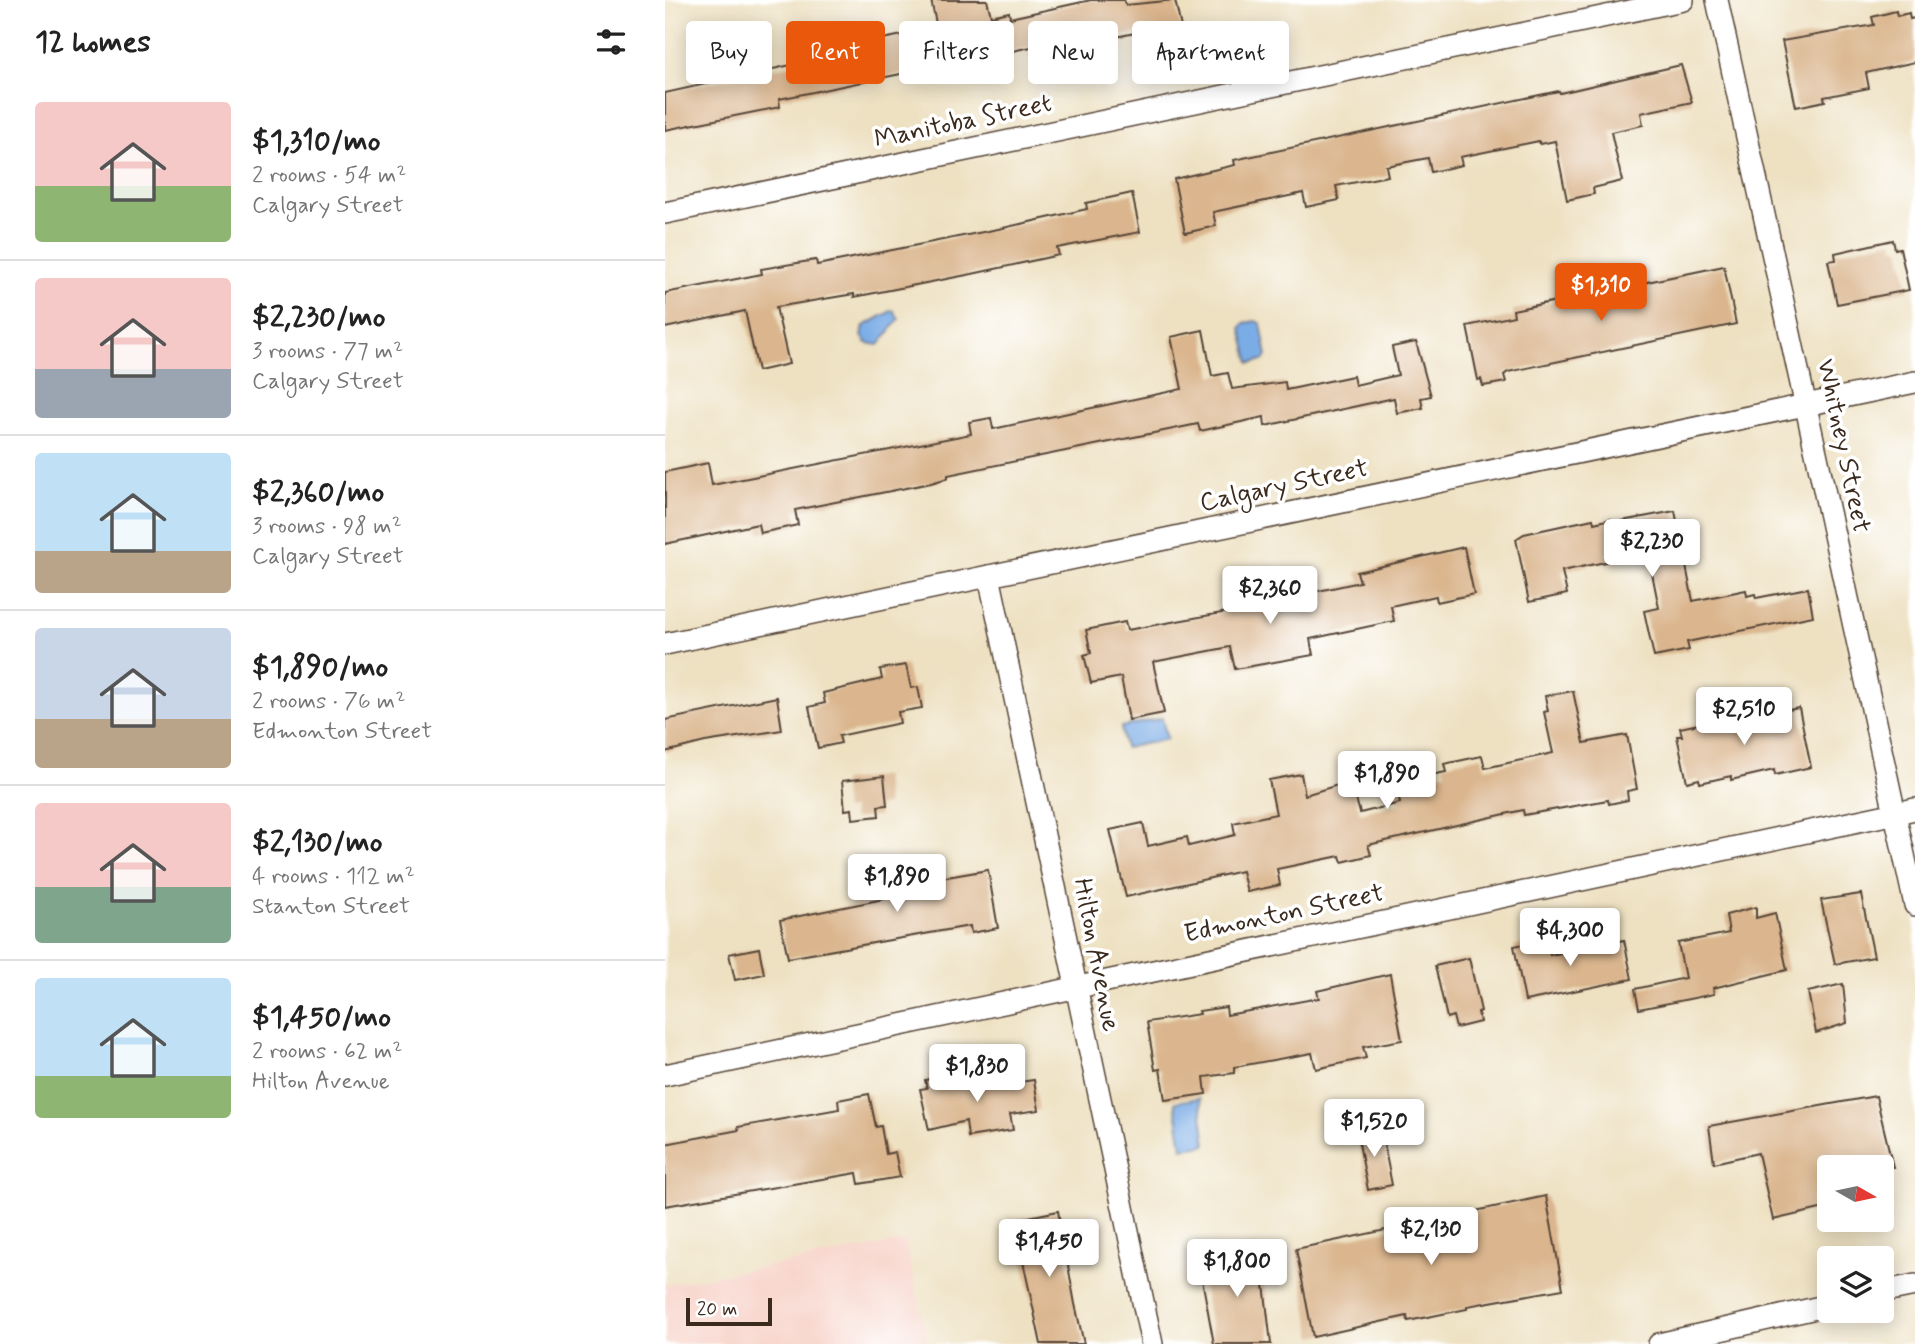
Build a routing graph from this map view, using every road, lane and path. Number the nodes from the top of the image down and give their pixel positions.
1 (1683, 0) edge
2 (1717, 0) edge
3 (665, 213) edge
4 (1915, 382) edge
5 (1806, 405) junction
6 (989, 576) junction
7 (665, 644) edge
8 (1905, 811) edge
9 (1915, 905) edge
10 (1075, 987) junction
11 (665, 1075) edge
12 (1915, 1284) edge
13 (1894, 1289) edge
14 (1817, 1307) edge
15 (1151, 1344) edge
16 (1659, 1344) edge

1 - 3 street, Manitoba Street
2 - 5 street, Whitney Street
4 - 5 street, Calgary Street
5 - 6 street, Calgary Street
5 - 8 street, Whitney Street
6 - 7 street, Calgary Street
6 - 10 street, Hilton Avenue
8 - 9 street, Whitney Street
8 - 10 street, Edmonton Street
10 - 11 street, Edmonton Street
10 - 15 street, Hilton Avenue
12 - 13 street
14 - 16 street

